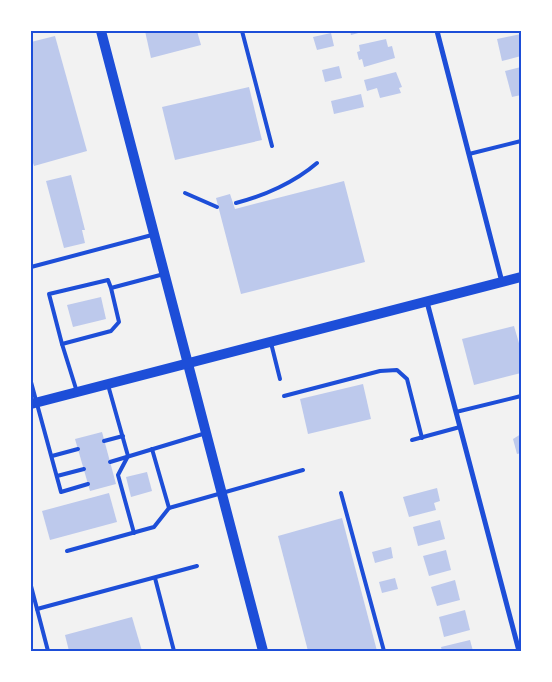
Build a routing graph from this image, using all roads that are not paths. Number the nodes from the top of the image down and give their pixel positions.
1 (101, 31) edge
2 (242, 31) edge
3 (437, 31) edge
4 (521, 141) edge
5 (272, 146) dead end
6 (469, 154) junction
7 (317, 162) dead end
8 (185, 193) dead end
9 (236, 202) dead end
10 (217, 207) dead end
11 (154, 234) junction
12 (31, 267) edge
13 (164, 274) junction
14 (521, 277) edge
15 (502, 282) junction
16 (110, 288) junction
17 (427, 301) junction
18 (270, 341) junction
19 (62, 344) junction
20 (188, 363) junction
21 (280, 379) dead end
22 (31, 382) edge
23 (107, 384) junction
24 (77, 392) junction
25 (284, 396) dead end
26 (521, 396) edge
27 (34, 403) edge
28 (456, 412) junction
29 (460, 427) junction
30 (206, 433) junction
31 (123, 436) junction
32 (422, 438) junction
33 (412, 440) dead end
34 (104, 441) dead end
35 (78, 449) dead end
36 (152, 449) junction
37 (52, 456) junction
38 (128, 456) junction
39 (110, 462) dead end
40 (84, 469) dead end
41 (303, 470) dead end
42 (57, 476) junction
43 (88, 484) dead end
44 (222, 493) junction
45 (342, 493) dead end
46 (168, 508) junction
47 (134, 533) junction
48 (67, 551) dead end
49 (197, 566) dead end
50 (154, 578) junction
51 (31, 586) edge
52 (37, 609) junction
53 (48, 651) edge
54 (174, 651) edge
55 (263, 651) edge
56 (384, 651) edge
57 (519, 651) edge

1 - 11 main road
2 - 5 lane
3 - 6 street
4 - 6 lane
6 - 15 street
7 - 9 lane
8 - 10 lane
11 - 12 lane
11 - 13 main road
13 - 16 lane
13 - 20 main road
14 - 15 main road
15 - 17 main road
16 - 19 lane
16 - 19 lane
17 - 18 main road
17 - 28 street
18 - 20 main road
18 - 21 lane
19 - 24 lane
20 - 23 main road
20 - 30 main road
22 - 27 lane
23 - 24 main road
23 - 31 lane
24 - 27 main road
25 - 32 lane
26 - 28 lane
27 - 37 lane
28 - 29 street
29 - 32 lane
29 - 57 street
30 - 36 lane
30 - 44 main road
31 - 34 lane
31 - 38 lane
32 - 33 lane
35 - 37 lane
36 - 38 lane
36 - 46 lane
37 - 42 lane
38 - 39 lane
38 - 47 lane
40 - 42 lane
41 - 44 lane
42 - 43 lane
44 - 46 lane
44 - 55 main road
45 - 56 lane
46 - 47 lane
47 - 48 lane
49 - 50 lane
50 - 52 lane
50 - 54 lane
51 - 52 lane
52 - 53 lane

